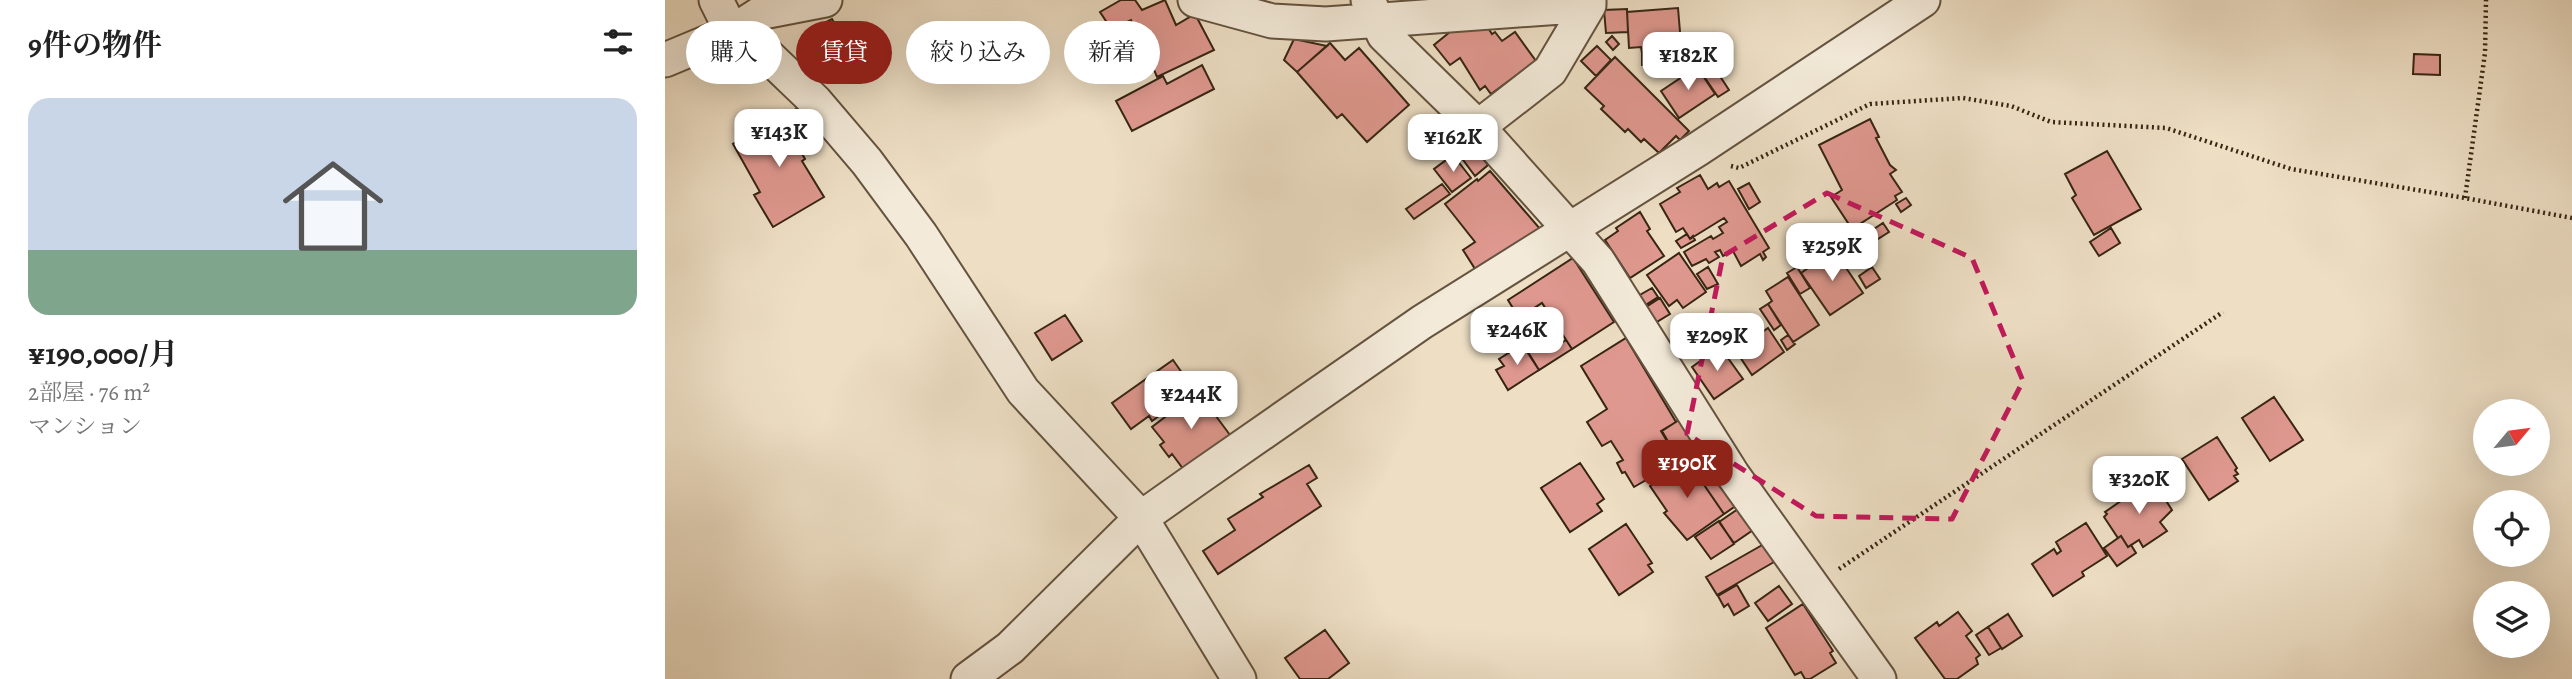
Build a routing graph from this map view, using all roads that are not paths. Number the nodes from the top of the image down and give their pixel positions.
1 (716, 0) edge
2 (825, 0) edge
3 (1195, 0) edge
4 (1923, 0) edge
5 (1589, 2) edge
6 (1373, 11) edge
7 (726, 21) edge
8 (749, 21) edge
9 (686, 51) edge
10 (665, 60) edge
11 (782, 69) edge
12 (1478, 127) junction
13 (1571, 229) junction
14 (1141, 518) junction
15 (1875, 678) edge
16 (968, 679) edge
17 (1239, 679) edge

1 - 7 street
2 - 8 street
3 - 6 street
4 - 13 street
5 - 6 street
5 - 12 street
6 - 12 street
9 - 10 street
11 - 14 street
12 - 13 street
13 - 14 street
13 - 15 street
14 - 16 street
14 - 17 street

